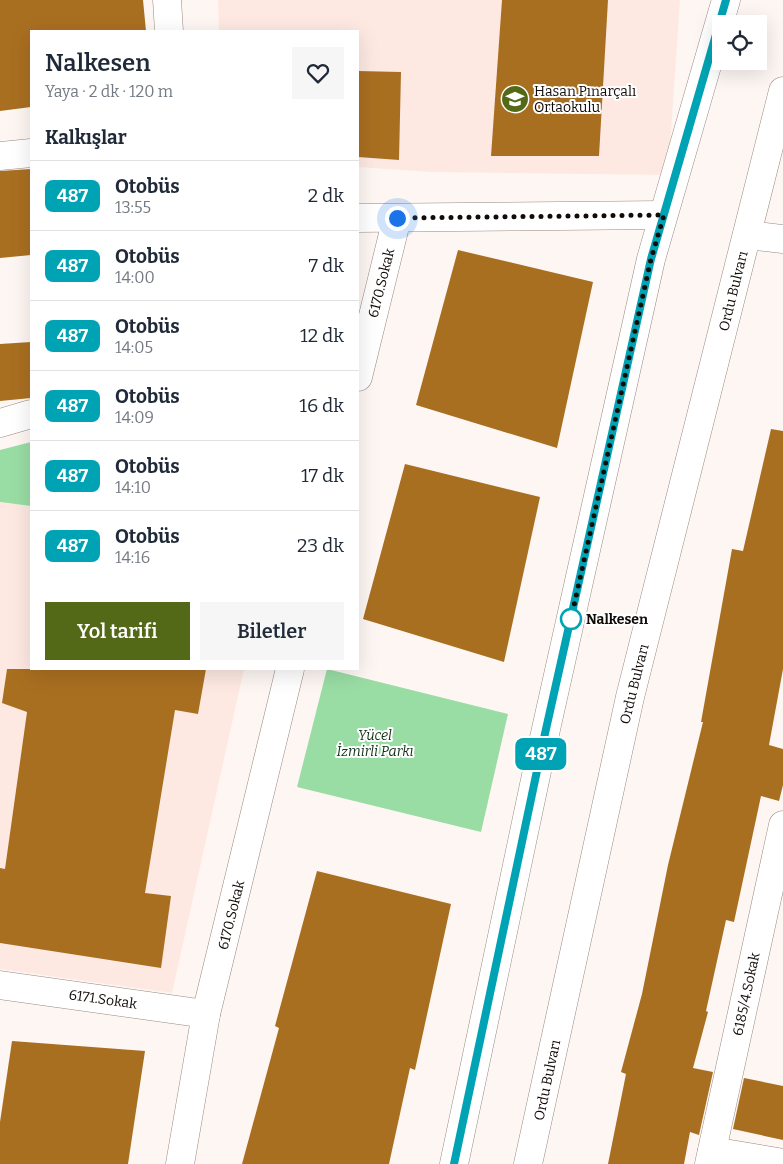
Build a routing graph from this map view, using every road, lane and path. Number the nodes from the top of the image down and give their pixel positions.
1 (166, 0) edge
2 (726, 0) edge
3 (169, 30) edge
4 (783, 91) edge
5 (30, 153) edge
6 (0, 156) edge
7 (664, 215) junction
8 (359, 218) edge
9 (397, 218) junction
10 (747, 235) junction
11 (783, 239) edge
12 (359, 373) edge
13 (30, 414) edge
14 (0, 423) edge
15 (290, 670) edge
16 (783, 825) edge
17 (0, 985) edge
18 (206, 1014) junction
19 (711, 1158) edge
20 (783, 1163) edge
21 (180, 1164) edge
22 (454, 1164) edge
23 (528, 1164) edge

1 - 3 main road
2 - 7 main road
4 - 10 main road, Ordu Bulvarı
5 - 6 main road
7 - 9 main road
7 - 22 main road
8 - 9 main road
9 - 12 main road, 6170.Sokak
10 - 11 main road
10 - 23 main road, Ordu Bulvarı
13 - 14 main road
15 - 18 main road, 6170.Sokak
16 - 19 main road, 6185/4.Sokak
17 - 18 main road, 6171.Sokak
18 - 21 main road, 6170.Sokak
19 - 20 main road

